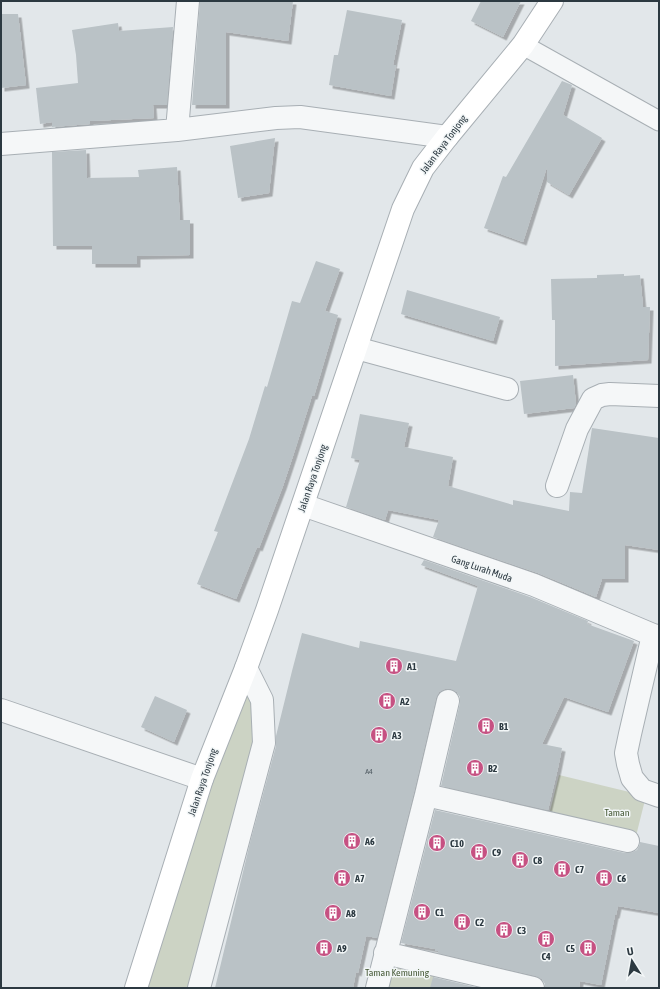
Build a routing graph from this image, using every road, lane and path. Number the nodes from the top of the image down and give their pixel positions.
1 (188, 1) edge
2 (552, 1) edge
3 (523, 45) junction
4 (659, 121) edge
5 (177, 130) junction
6 (447, 137) junction
7 (1, 144) edge
8 (356, 348) junction
9 (507, 389) dead end
10 (659, 396) edge
11 (557, 486) dead end
12 (303, 505) junction
13 (656, 636) edge
14 (246, 668) junction
15 (448, 701) dead end
16 (1, 710) edge
17 (202, 779) junction
18 (426, 795) junction
19 (659, 796) edge
20 (628, 841) dead end
21 (385, 953) junction
22 (136, 988) edge
23 (199, 988) edge
24 (377, 988) edge
25 (533, 988) edge

1 - 5 street
2 - 3 main road, Jalan Raya Tonjong
3 - 4 lane
3 - 6 main road, Jalan Raya Tonjong
5 - 6 street
5 - 7 street
6 - 8 main road, Jalan Raya Tonjong
8 - 9 street
8 - 12 main road, Jalan Raya Tonjong
10 - 11 street
12 - 13 street, Gang Lurah Muda
12 - 14 main road, Jalan Raya Tonjong
13 - 19 street
14 - 17 main road, Jalan Raya Tonjong
14 - 23 street
15 - 18 street
16 - 17 street
17 - 22 main road, Jalan Raya Tonjong
18 - 20 street
18 - 21 street
21 - 24 street
21 - 25 street

